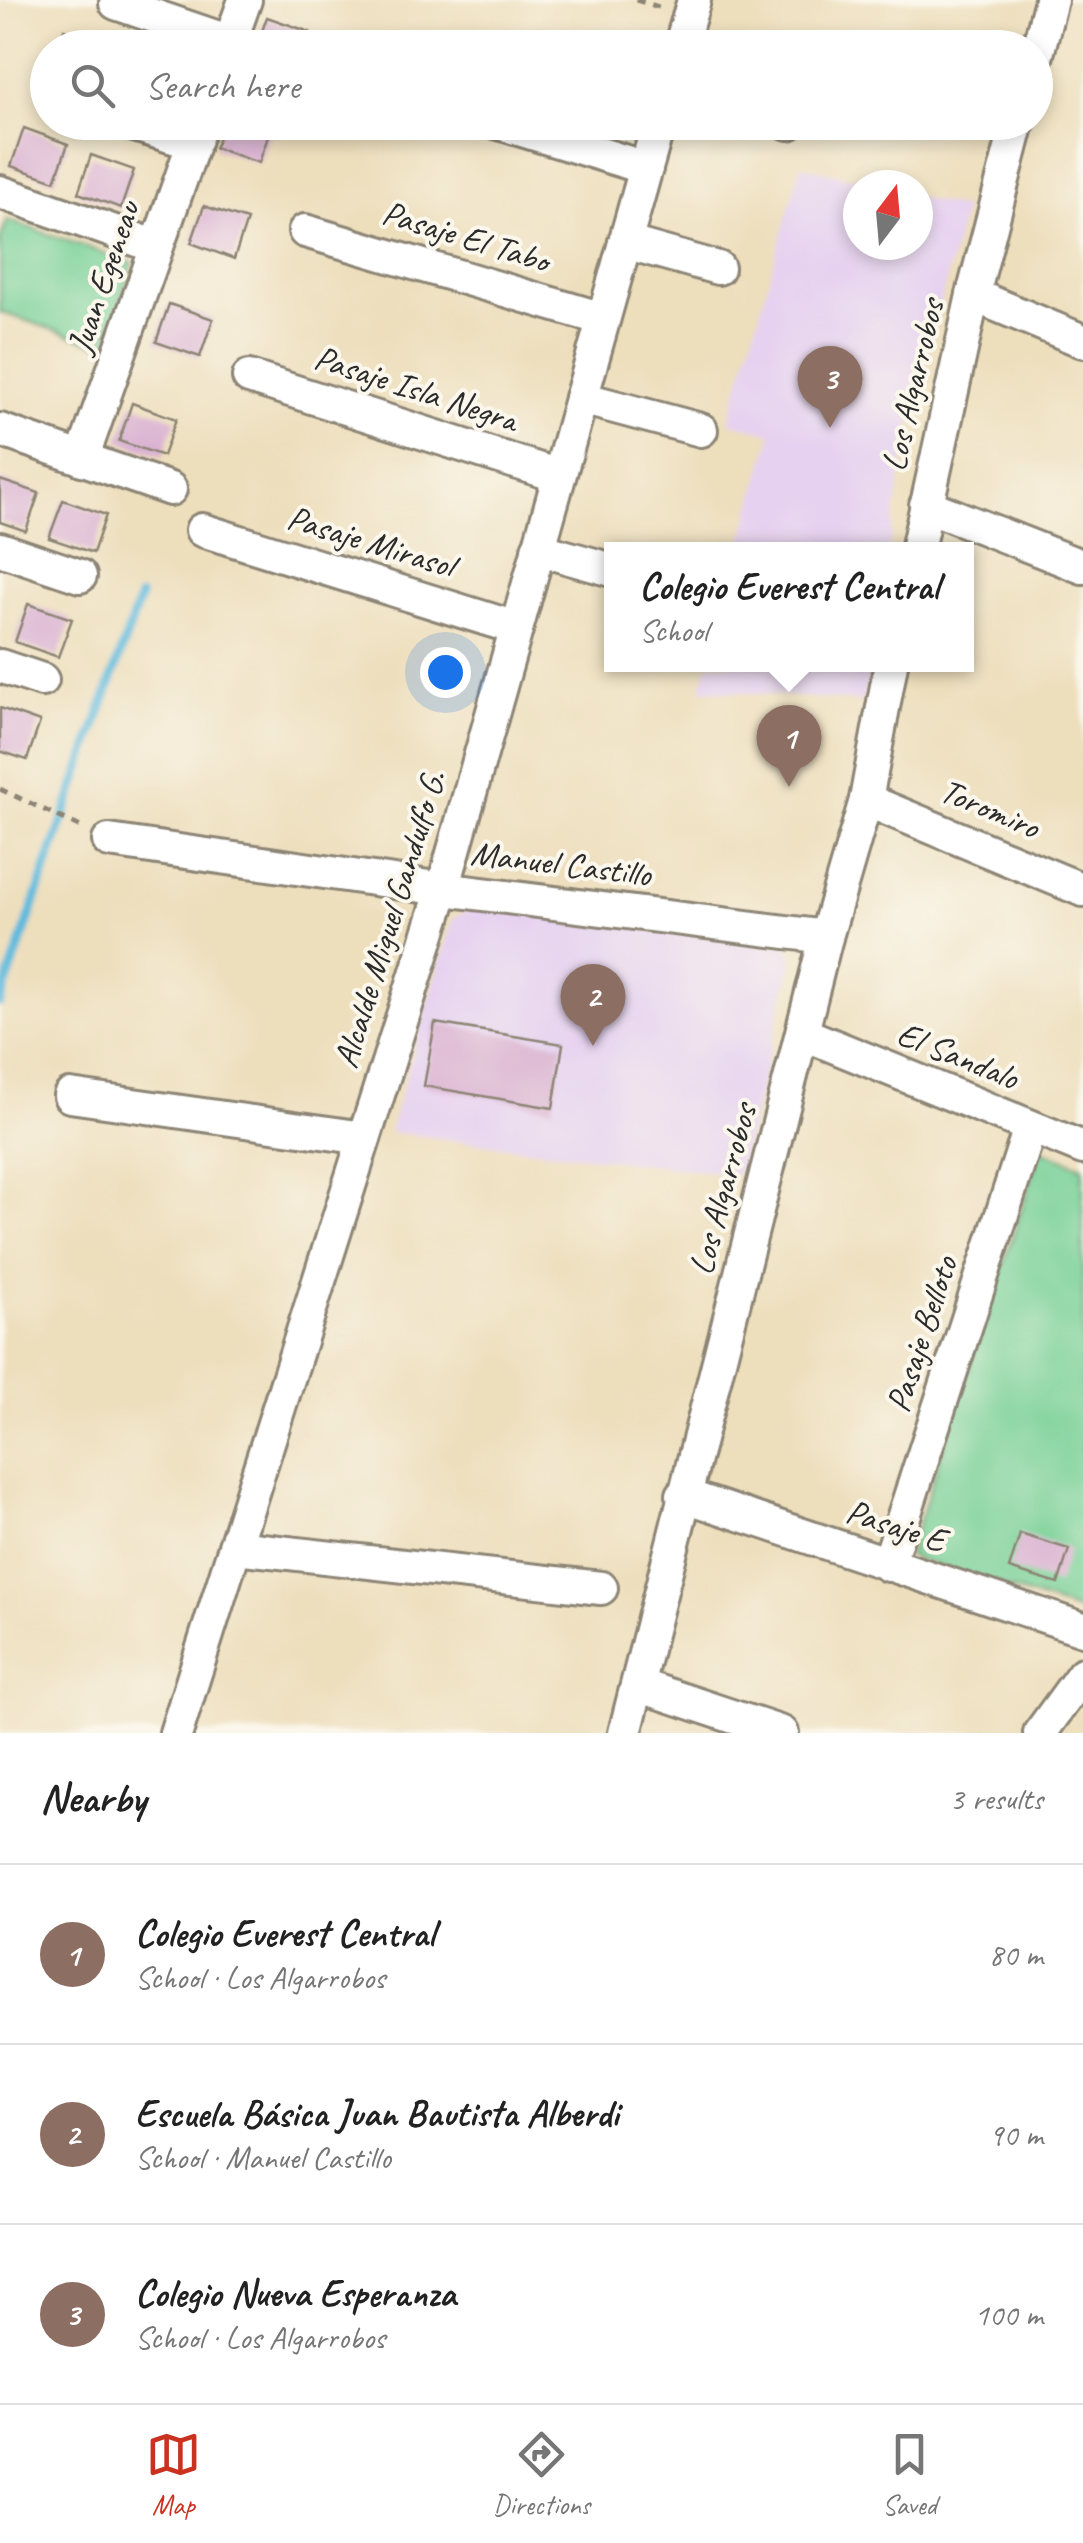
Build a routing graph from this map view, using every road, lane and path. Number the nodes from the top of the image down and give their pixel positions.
1 (245, 0) edge
2 (694, 0) edge
3 (1051, 0) edge
4 (116, 3) dead end
5 (189, 30) edge
6 (234, 30) edge
7 (685, 30) edge
8 (1043, 30) edge
9 (194, 140) edge
10 (555, 140) edge
11 (653, 140) edge
12 (1013, 140) edge
13 (646, 168) junction
14 (0, 192) edge
15 (306, 230) dead end
16 (625, 242) junction
17 (155, 246) junction
18 (718, 268) dead end
19 (973, 295) junction
20 (603, 319) junction
21 (1083, 341) edge
22 (250, 377) dead end
23 (581, 398) junction
24 (0, 430) edge
25 (701, 430) dead end
26 (82, 458) junction
27 (559, 476) junction
28 (170, 489) dead end
29 (926, 505) junction
30 (202, 530) dead end
31 (919, 542) edge
32 (0, 549) edge
33 (538, 549) junction
34 (1083, 567) edge
35 (604, 568) edge
36 (80, 576) dead end
37 (516, 628) junction
38 (0, 666) edge
39 (890, 672) edge
40 (42, 680) dead end
41 (0, 789) edge
42 (866, 800) junction
43 (109, 840) joint
44 (443, 889) junction
45 (1083, 890) edge
46 (826, 937) junction
47 (804, 1034) junction
48 (70, 1096) dead end
49 (1030, 1128) junction
50 (364, 1138) junction
51 (1083, 1148) edge
52 (683, 1495) junction
53 (235, 1547) junction
54 (888, 1565) junction
55 (601, 1588) dead end
56 (1083, 1629) edge
57 (1083, 1674) edge
58 (638, 1685) junction
59 (176, 1733) edge
60 (625, 1733) edge
61 (782, 1733) edge
62 (1040, 1733) edge

1 - 6 street
2 - 7 street
3 - 8 street
4 - 5 street
9 - 17 street, Juan Egeneau
10 - 13 street
11 - 13 street, Alcalde Miguel Gandulfo G.
12 - 19 street, Los Algarrobos
13 - 16 street, Alcalde Miguel Gandulfo G.
14 - 17 street
15 - 20 street, Pasaje El Tabo
16 - 18 street
16 - 20 street, Alcalde Miguel Gandulfo G.
17 - 26 street, Juan Egeneau
19 - 21 street
19 - 29 street, Los Algarrobos
20 - 23 street, Alcalde Miguel Gandulfo G.
22 - 27 street, Pasaje Isla Negra
23 - 25 street
23 - 27 street, Alcalde Miguel Gandulfo G.
24 - 26 street
26 - 28 street
27 - 33 street, Alcalde Miguel Gandulfo G.
29 - 31 street, Los Algarrobos
29 - 34 street
30 - 37 street, Pasaje Mirasol
32 - 36 street
33 - 35 street
33 - 37 street, Alcalde Miguel Gandulfo G.
37 - 44 street, Alcalde Miguel Gandulfo G.
38 - 40 street
39 - 42 street, Los Algarrobos
41 - 43 path
42 - 45 street, Toromiro
42 - 46 street, Los Algarrobos
43 - 44 street, Manuel Castillo
44 - 46 street, Manuel Castillo
44 - 50 street, Alcalde Miguel Gandulfo G.
46 - 47 street, Los Algarrobos
47 - 49 street, El Sandalo
47 - 52 street, Los Algarrobos
48 - 50 street
49 - 51 street, El Sandalo
49 - 54 street, Pasaje Belloto
50 - 53 street, Alcalde Miguel Gandulfo G.
52 - 54 street, Pasaje E
52 - 58 street, Los Algarrobos
53 - 55 street
53 - 59 street, Alcalde Miguel Gandulfo G.
54 - 56 street, Pasaje E
57 - 62 street
58 - 60 street, Los Algarrobos
58 - 61 street

